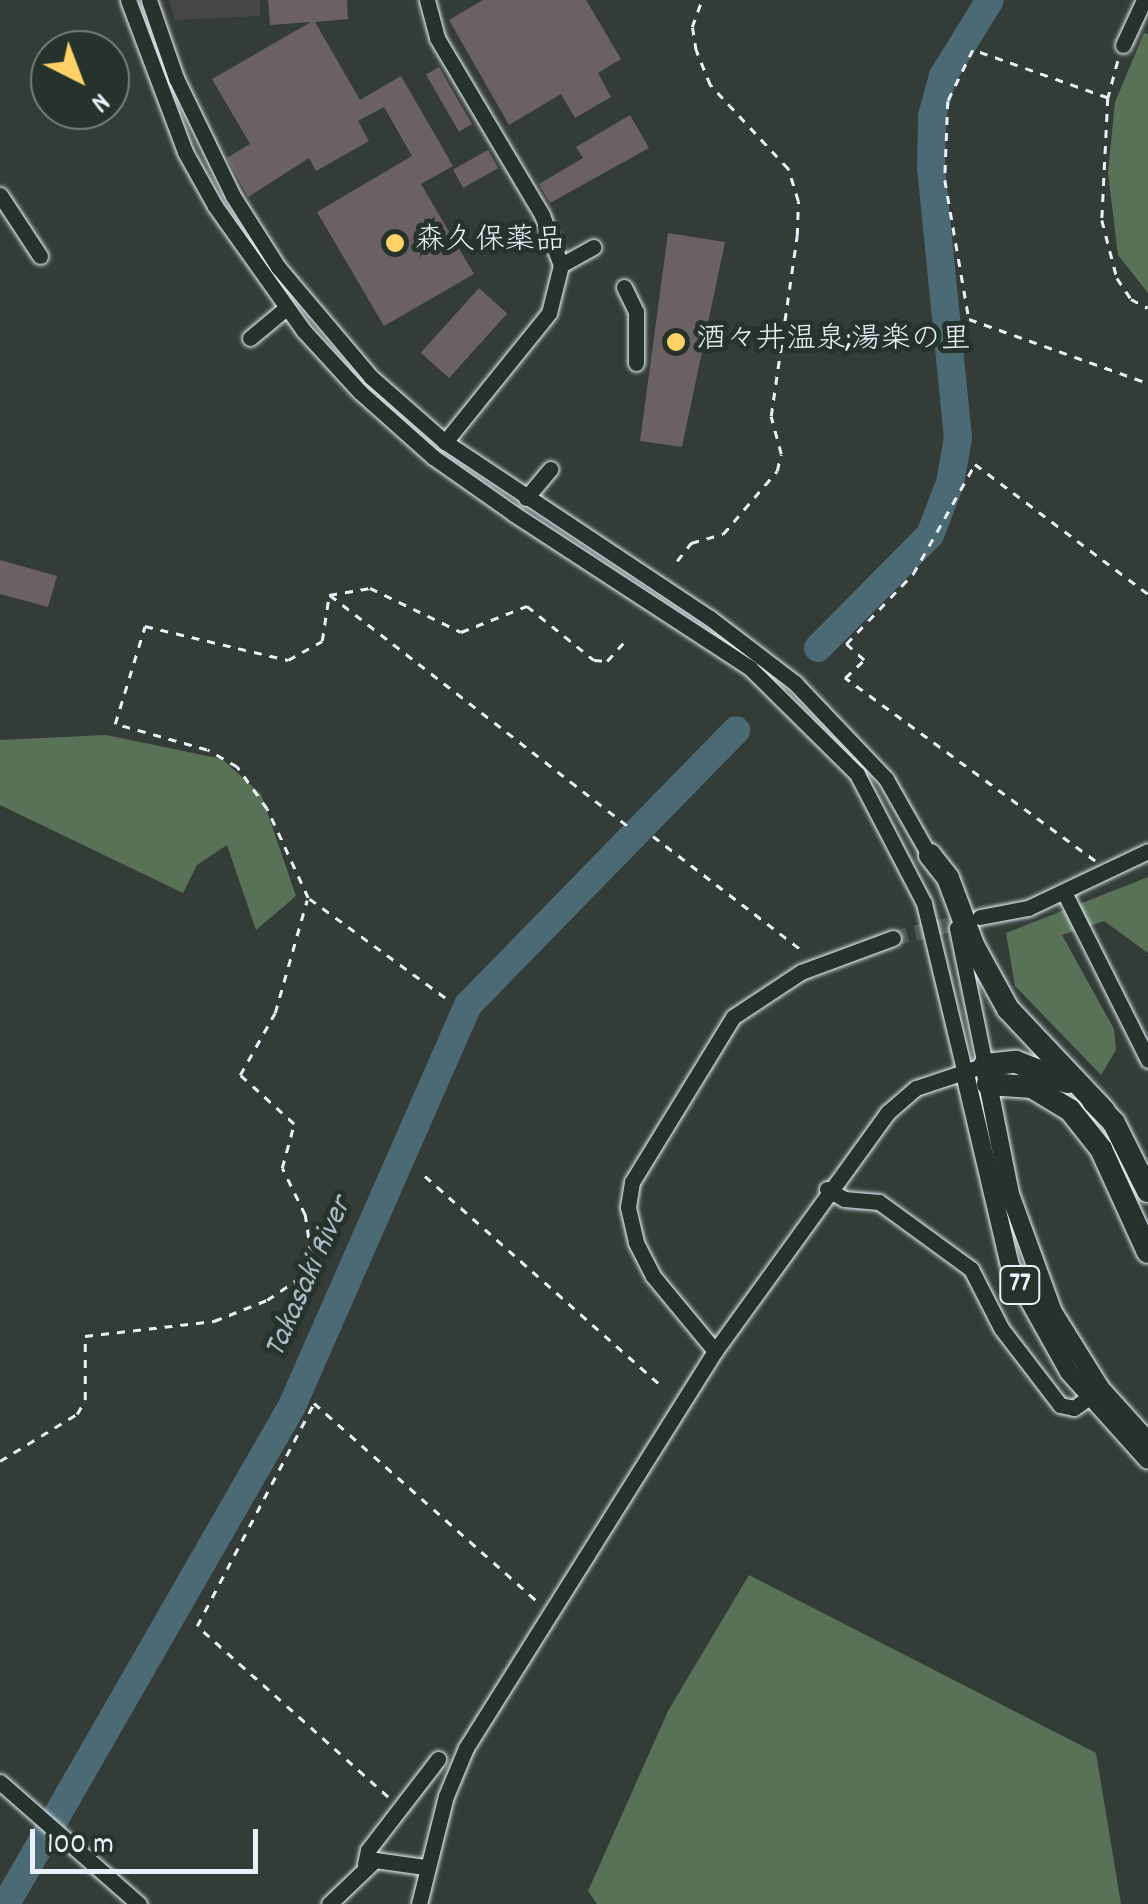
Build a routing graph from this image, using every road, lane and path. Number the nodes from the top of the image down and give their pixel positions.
1 (128, 0) edge
2 (149, 0) edge
3 (427, 0) edge
4 (702, 0) edge
5 (1144, 0) edge
6 (1122, 45) joint
7 (1108, 98) junction
8 (0, 195) edge
9 (593, 247) dead end
10 (40, 256) dead end
11 (562, 265) junction
12 (624, 287) dead end
13 (286, 308) junction
14 (1148, 308) edge
15 (250, 338) dead end
16 (636, 363) dead end
17 (1148, 383) edge
18 (445, 442) junction
19 (550, 469) dead end
20 (526, 498) junction
21 (676, 561) dead end
22 (329, 594) junction
23 (1148, 594) edge
24 (628, 638) dead end
25 (630, 826) dead end
26 (653, 836) dead end
27 (1148, 851) edge
28 (930, 855) junction
29 (1105, 868) junction
30 (1064, 892) junction
31 (308, 898) junction
32 (980, 917) tunnel mouth
33 (893, 938) tunnel mouth
34 (821, 965) junction
35 (445, 998) dead end
36 (1148, 1060) edge
37 (979, 1074) junction
38 (1104, 1111) junction
39 (425, 1176) dead end
40 (827, 1189) junction
41 (1148, 1191) edge
42 (1148, 1252) edge
43 (715, 1351) junction
44 (664, 1388) dead end
45 (1090, 1398) junction
46 (1148, 1442) edge
47 (1148, 1460) edge
48 (0, 1461) edge
49 (551, 1614) junction
50 (438, 1759) dead end
51 (0, 1782) edge
52 (401, 1808) junction
53 (365, 1864) junction
54 (425, 1866) junction
55 (139, 1904) edge
56 (329, 1904) edge
57 (419, 1904) edge

1 - 13 street
2 - 18 street
3 - 11 street
4 - 21 path
5 - 6 street
6 - 7 path
7 - 14 path
7 - 17 path
8 - 10 street
9 - 11 street
11 - 18 street
12 - 16 street
13 - 15 street
13 - 37 street
18 - 20 street
19 - 20 street
20 - 28 street
22 - 24 path
22 - 25 path
22 - 31 path
23 - 29 path
26 - 34 path
27 - 29 street
28 - 37 street
28 - 38 highway
29 - 30 street
30 - 32 street
30 - 36 street
31 - 35 path
31 - 48 path
33 - 34 street
34 - 43 street
37 - 38 highway
37 - 40 street
37 - 42 highway
37 - 45 main road, 77
37 - 46 main road, 77
38 - 41 highway
39 - 44 path
40 - 43 street
40 - 45 street
43 - 49 street
45 - 47 main road, 77
49 - 52 path
49 - 54 street
50 - 52 street
51 - 55 street
52 - 53 street
53 - 54 street
53 - 56 street
54 - 57 street

